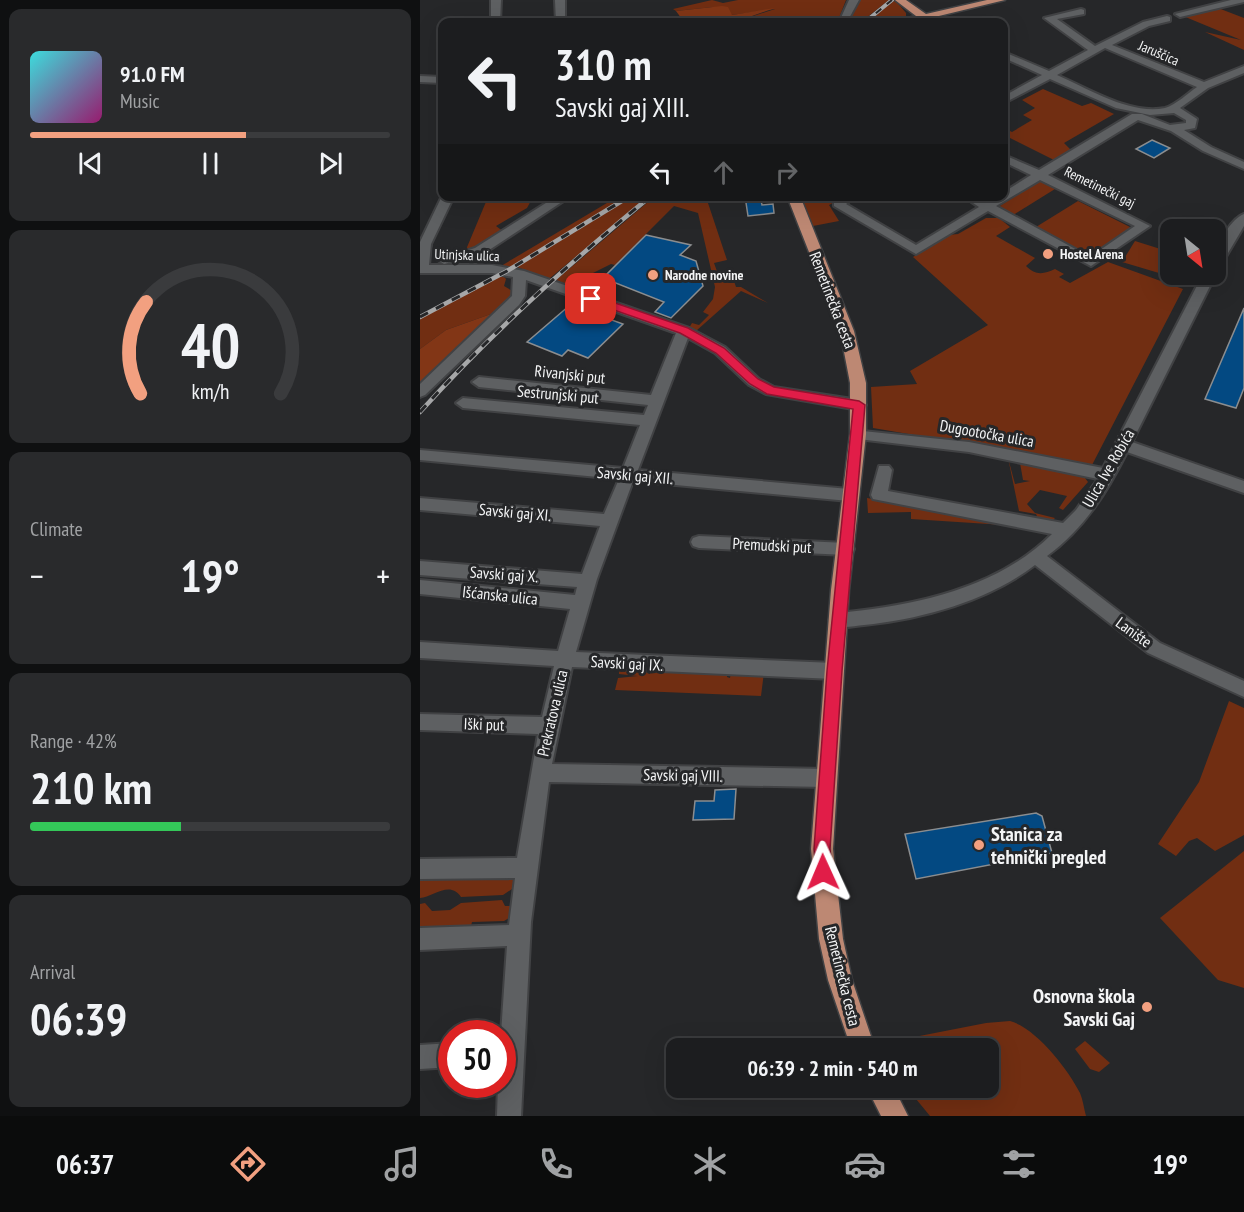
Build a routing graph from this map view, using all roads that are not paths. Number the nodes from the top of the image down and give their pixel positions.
1 (496, 0) edge
2 (560, 0) edge
3 (854, 0) edge
4 (900, 0) edge
5 (1000, 0) edge
6 (1243, 0) edge
7 (1073, 6) dead end
8 (1180, 14) dead end
9 (924, 17) junction
10 (945, 17) edge
11 (496, 18) edge
12 (561, 18) edge
13 (845, 18) edge
14 (920, 18) edge
15 (1167, 19) dead end
16 (1104, 45) junction
17 (1095, 50) junction
18 (1008, 57) edge
19 (1244, 69) edge
20 (1048, 75) junction
21 (1244, 77) edge
22 (420, 79) edge
23 (438, 80) edge
24 (1204, 86) junction
25 (1008, 98) edge
26 (1107, 102) junction
27 (1162, 114) junction
28 (1136, 116) junction
29 (1190, 121) junction
30 (1174, 129) junction
31 (1244, 158) edge
32 (1008, 160) edge
33 (1244, 166) edge
34 (1040, 175) junction
35 (1008, 194) edge
36 (446, 201) edge
37 (559, 201) edge
38 (795, 201) edge
39 (843, 201) edge
40 (977, 201) edge
41 (997, 201) edge
42 (987, 207) junction
43 (1244, 218) edge
44 (1226, 245) edge
45 (422, 267) edge
46 (520, 274) junction
47 (1204, 285) edge
48 (684, 331) junction
49 (479, 382) dead end
50 (420, 392) edge
51 (657, 401) junction
52 (463, 403) dead end
53 (859, 405) junction
54 (650, 420) junction
55 (858, 434) junction
56 (1124, 445) junction
57 (420, 455) edge
58 (884, 470) dead end
59 (627, 474) junction
60 (1107, 475) junction
61 (1244, 487) edge
62 (849, 495) junction
63 (420, 504) edge
64 (611, 521) junction
65 (1066, 530) junction
66 (699, 542) dead end
67 (846, 549) junction
68 (1035, 556) junction
69 (420, 568) edge
70 (588, 581) junction
71 (420, 587) edge
72 (580, 603) junction
73 (838, 620) junction
74 (420, 650) edge
75 (564, 660) junction
76 (834, 671) junction
77 (1244, 689) edge
78 (420, 722) edge
79 (547, 726) junction
80 (540, 773) junction
81 (826, 778) junction
82 (524, 868) junction
83 (420, 869) edge
84 (518, 935) junction
85 (420, 939) edge
86 (509, 1020) edge
87 (860, 1038) edge
88 (438, 1055) edge
89 (420, 1057) edge
90 (508, 1098) edge
91 (885, 1098) edge
92 (509, 1116) edge
93 (895, 1116) edge

1 - 11 street
2 - 12 street
3 - 13 street
4 - 9 main road
5 - 10 main road
6 - 8 street
7 - 17 street
9 - 10 main road
9 - 14 main road
15 - 16 street
16 - 17 street
16 - 24 street, Jaruščica
17 - 20 street
18 - 20 street
19 - 24 street
20 - 25 street
20 - 26 street
21 - 29 street
22 - 23 street
24 - 27 street
26 - 27 street
26 - 28 street
27 - 28 street
27 - 29 street
27 - 30 street
28 - 34 street, Remetinečki gaj
29 - 30 street
29 - 31 street
30 - 33 street
32 - 34 street, Remetinečki gaj
34 - 35 street, Remetinečki gaj
34 - 42 street, Remetinečki gaj
36 - 45 street
37 - 45 street, Utinjska ulica
38 - 53 main road, Remetinečka cesta
39 - 42 street, Remetinečki gaj
40 - 42 street, Remetinečki gaj
41 - 42 street, Remetinečki gaj
43 - 44 street
45 - 46 street, Utinjska ulica
46 - 48 street, Utinjska ulica
46 - 50 street
47 - 56 street, Ulica Ive Robića
48 - 51 street, Prekratova ulica
48 - 53 street, Utinjska ulica
49 - 51 street, Rivanjski put
51 - 54 street, Prekratova ulica
52 - 54 street, Sestrunjski put
53 - 55 main road, Remetinečka cesta
54 - 59 street, Prekratova ulica
55 - 60 street, Dugootočka ulica
55 - 62 main road, Remetinečka cesta
56 - 60 street, Ulica Ive Robića
56 - 61 street
57 - 59 street, Savski gaj XII.
58 - 65 street
59 - 62 street, Savski gaj XII.
59 - 64 street, Prekratova ulica
60 - 65 street, Ulica Ive Robića
62 - 67 main road, Remetinečka cesta
63 - 64 street, Savski gaj XI.
64 - 70 street, Prekratova ulica
65 - 68 street, Ulica Ive Robića
66 - 67 street, Premudski put
67 - 73 main road, Remetinečka cesta
68 - 73 street, Ulica Ive Robića
68 - 77 street, Lanište
69 - 70 street, Savski gaj X.
70 - 72 street, Prekratova ulica
71 - 72 street, Išćanska ulica
72 - 75 street, Prekratova ulica
73 - 76 main road, Remetinečka cesta
74 - 75 street, Savski gaj IX.
75 - 76 street, Savski gaj IX.
75 - 79 street, Prekratova ulica
76 - 81 main road, Remetinečka cesta
78 - 79 street, Iški put
79 - 80 street, Prekratova ulica
80 - 81 street, Savski gaj VIII.
80 - 82 street, Prekratova ulica
81 - 87 main road, Remetinečka cesta
82 - 83 street
82 - 84 street, Prekratova ulica
84 - 85 street
84 - 86 street, Prekratova ulica
88 - 89 street
90 - 92 street, Prekratova ulica
91 - 93 main road

